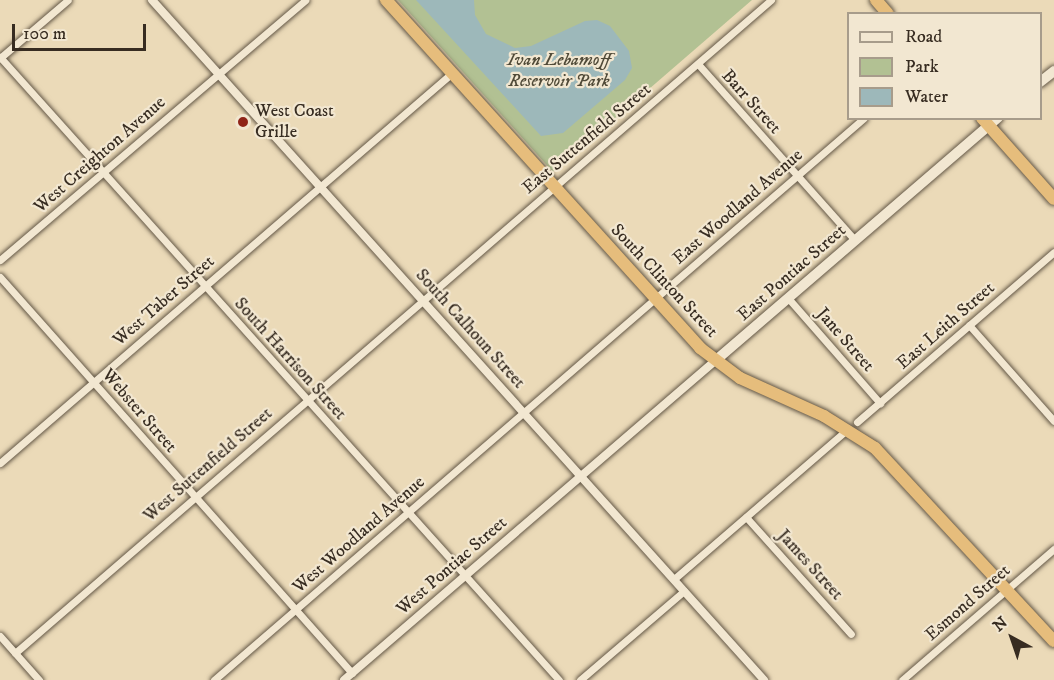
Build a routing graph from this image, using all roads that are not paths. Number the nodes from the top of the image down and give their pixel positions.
1 (68, 0) edge
2 (153, 0) edge
3 (305, 0) edge
4 (386, 0) edge
5 (771, 0) edge
6 (876, 0) edge
7 (886, 12) edge
8 (0, 57) edge
9 (698, 64) junction
10 (1054, 71) edge
11 (219, 72) junction
12 (453, 72) junction
13 (1042, 81) edge
14 (862, 120) edge
15 (990, 121) edge
16 (103, 172) junction
17 (797, 176) junction
18 (321, 186) junction
19 (554, 187) junction
20 (1054, 199) edge
21 (855, 240) junction
22 (1054, 252) edge
23 (0, 260) edge
24 (0, 277) edge
25 (205, 286) junction
26 (788, 298) junction
27 (655, 299) junction
28 (422, 300) junction
29 (969, 325) junction
30 (715, 361) junction
31 (94, 382) junction
32 (306, 399) junction
33 (880, 403) junction
34 (524, 412) junction
35 (1054, 421) edge
36 (852, 426) junction
37 (0, 463) edge
38 (581, 477) junction
39 (195, 497) junction
40 (408, 512) junction
41 (746, 517) junction
42 (1054, 549) edge
43 (464, 577) junction
44 (674, 579) junction
45 (1008, 590) junction
46 (684, 591) junction
47 (297, 610) junction
48 (851, 634) dead end
49 (0, 636) edge
50 (1054, 641) edge
51 (15, 652) junction
52 (352, 673) junction
53 (39, 680) edge
54 (214, 680) edge
55 (344, 680) edge
56 (559, 680) edge
57 (580, 680) edge
58 (764, 680) edge
59 (902, 680) edge

1 - 8 street
2 - 11 street, South Calhoun Street
3 - 11 street, West Creighton Avenue
4 - 12 highway, South Clinton Street
5 - 9 street, East Suttenfield Street
6 - 7 highway
8 - 16 street, South Harrison Street
9 - 17 street, Barr Street
9 - 19 street, East Suttenfield Street
10 - 13 main road
11 - 16 street, West Creighton Avenue
11 - 18 street, South Calhoun Street
12 - 18 street, West Taber Street
12 - 19 highway, South Clinton Street
14 - 17 street, East Woodland Avenue
15 - 20 highway
15 - 21 main road, East Pontiac Street
16 - 23 street, West Creighton Avenue
16 - 25 street, South Harrison Street
17 - 21 street, Barr Street
17 - 27 street, East Woodland Avenue
18 - 25 street, West Taber Street
18 - 28 street, South Calhoun Street
19 - 27 highway, South Clinton Street
19 - 28 street, East Suttenfield Street
21 - 26 main road, East Pontiac Street
22 - 29 street, East Leith Street
24 - 31 street, Webster Street
25 - 31 street, West Taber Street
25 - 32 street, South Harrison Street
26 - 30 main road, East Pontiac Street
26 - 33 street, Jane Street
27 - 30 highway, South Clinton Street
27 - 34 street, East Woodland Avenue
28 - 32 street, West Suttenfield Street
28 - 34 street, South Calhoun Street
29 - 33 street, East Leith Street
29 - 35 street
30 - 36 highway, South Clinton Street
30 - 38 street, East Pontiac Street
31 - 37 street, West Taber Street
31 - 39 street, Webster Street
32 - 39 street, West Suttenfield Street
32 - 40 street, South Harrison Street
33 - 36 street, East Leith Street
34 - 38 street, South Calhoun Street
34 - 40 street, West Woodland Avenue
36 - 41 street, East Leith Street
36 - 45 highway, South Clinton Street
38 - 43 street, West Pontiac Street
38 - 44 street, South Calhoun Street
39 - 47 street, Webster Street
39 - 51 street, West Suttenfield Street
40 - 43 street, South Harrison Street
40 - 47 street, West Woodland Avenue
41 - 44 street, East Leith Street
41 - 48 street, James Street
42 - 45 street, Esmond Street
43 - 52 street, West Pontiac Street
43 - 56 street, South Harrison Street
44 - 46 street, South Calhoun Street
45 - 50 highway, South Clinton Street
45 - 59 street, Esmond Street
46 - 57 street
46 - 58 street, South Calhoun Street
47 - 52 street, Webster Street
47 - 54 street, West Woodland Avenue
49 - 51 street
51 - 53 street
52 - 55 street, West Pontiac Street

